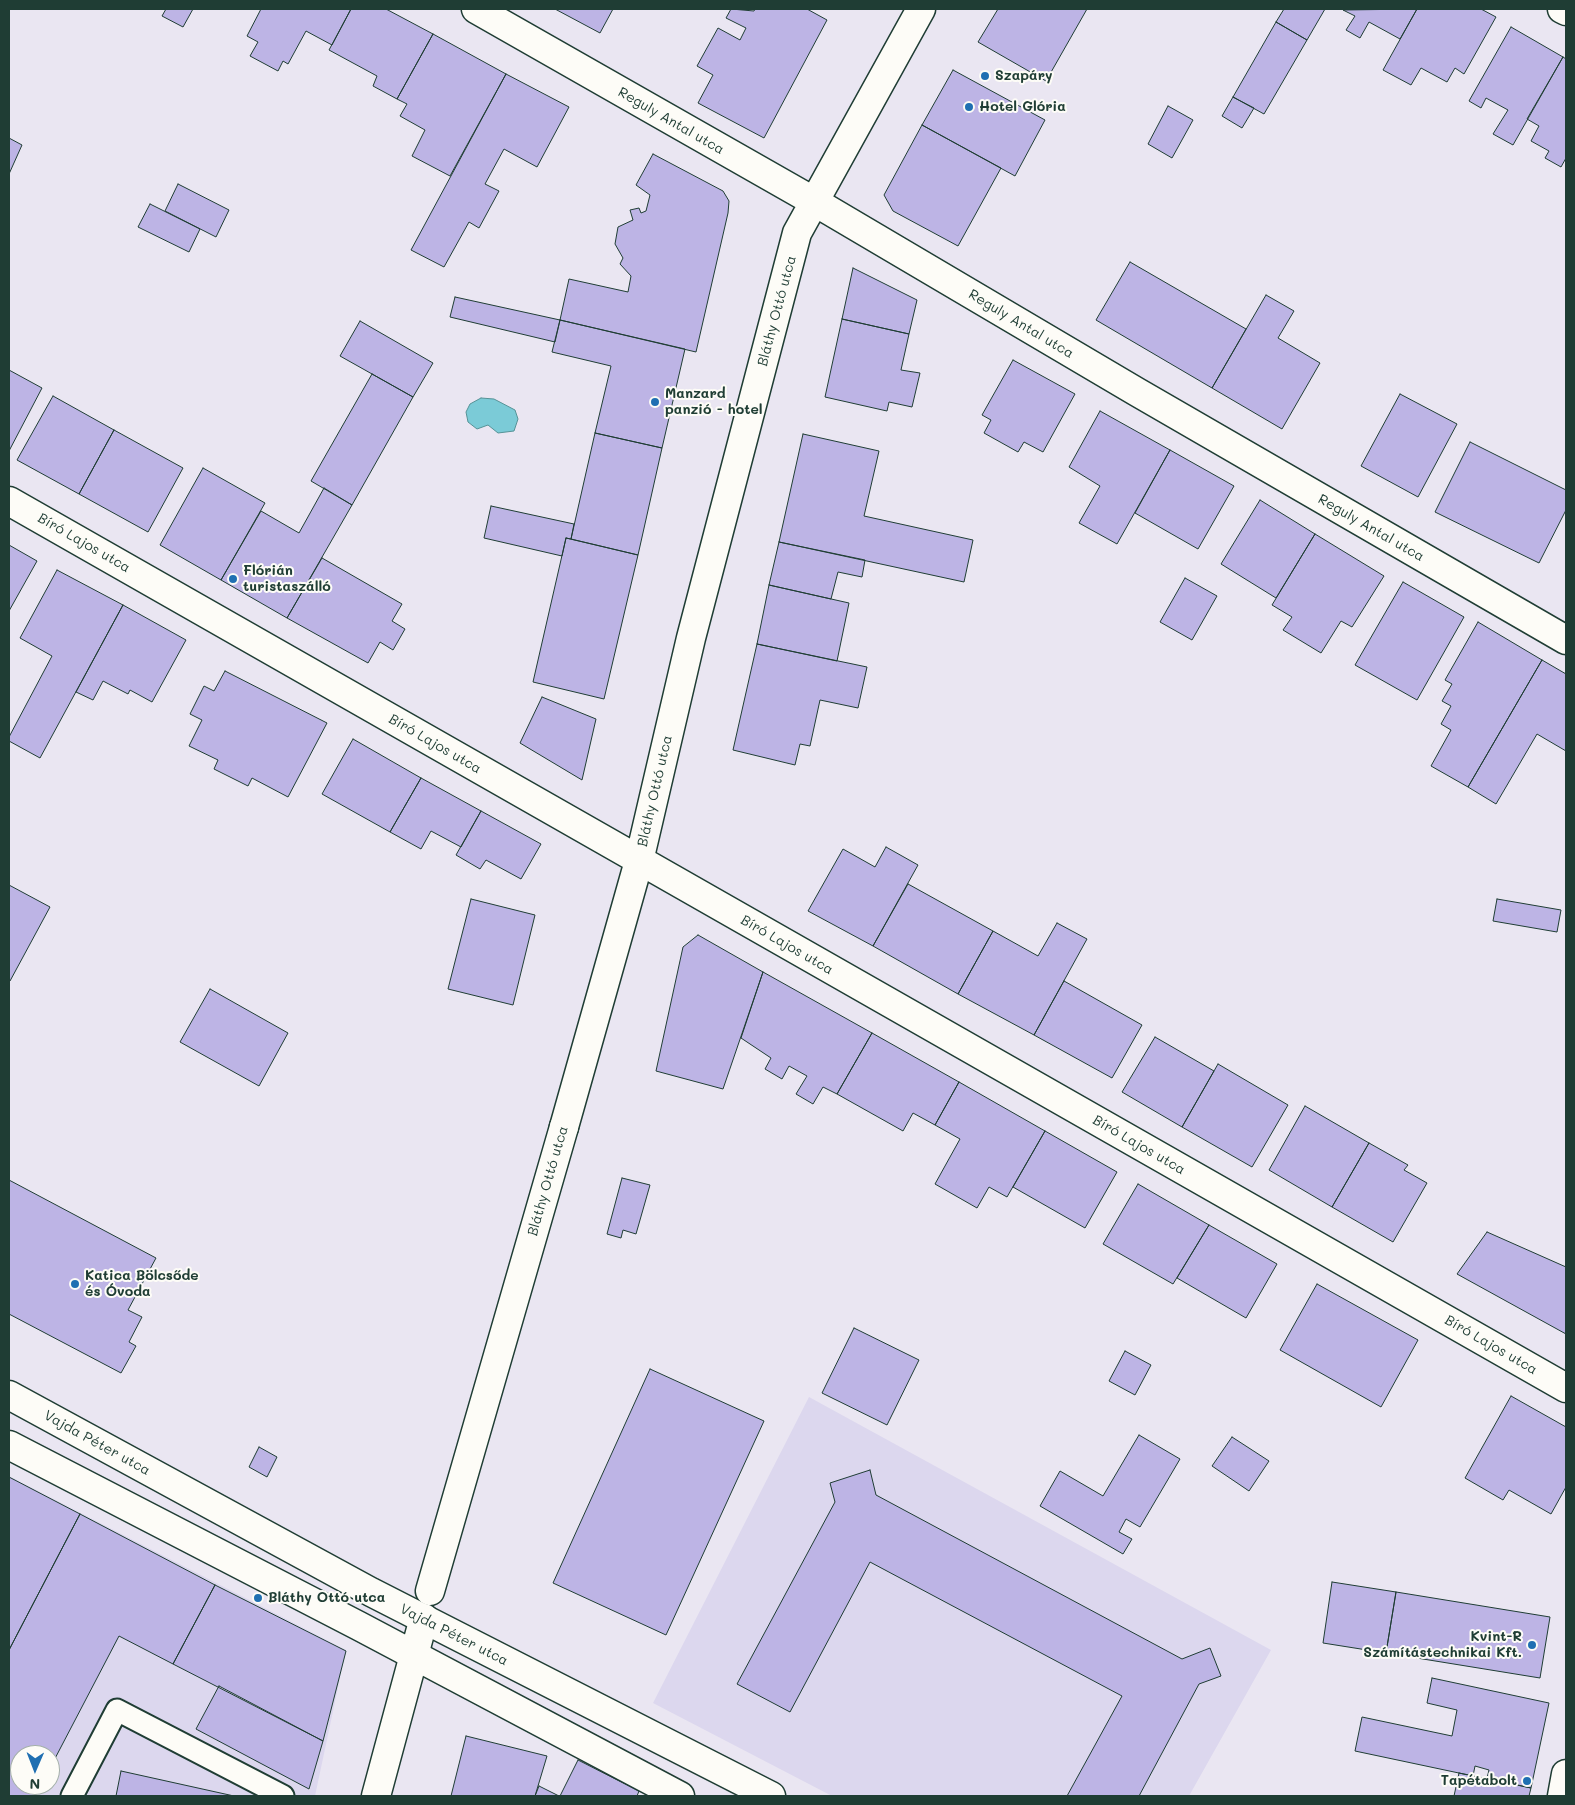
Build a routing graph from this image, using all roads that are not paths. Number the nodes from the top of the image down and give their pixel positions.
1 (476, 9) edge
2 (920, 9) edge
3 (1562, 9) edge
4 (1566, 11) edge
5 (815, 202) junction
6 (9, 500) edge
7 (1566, 640) edge
8 (639, 861) junction
9 (1566, 1388) edge
10 (9, 1395) edge
11 (9, 1445) edge
12 (430, 1591) dead end
13 (424, 1618) junction
14 (414, 1656) junction
15 (1566, 1774) edge
16 (72, 1796) edge
17 (283, 1796) edge
18 (376, 1796) edge
19 (680, 1796) edge
20 (770, 1796) edge
21 (1562, 1796) edge

1 - 5 street, Reguly Antal utca
2 - 5 street, Bláthy Ottó utca
3 - 4 street
5 - 7 street, Reguly Antal utca
5 - 8 street, Bláthy Ottó utca
6 - 8 street, Bíró Lajos utca
8 - 9 street, Bíró Lajos utca
8 - 12 street, Bláthy Ottó utca
10 - 13 street, Vajda Péter utca
11 - 14 street
13 - 14 street
13 - 20 street, Vajda Péter utca
14 - 18 street
14 - 19 street
15 - 21 street
16 - 17 lane

